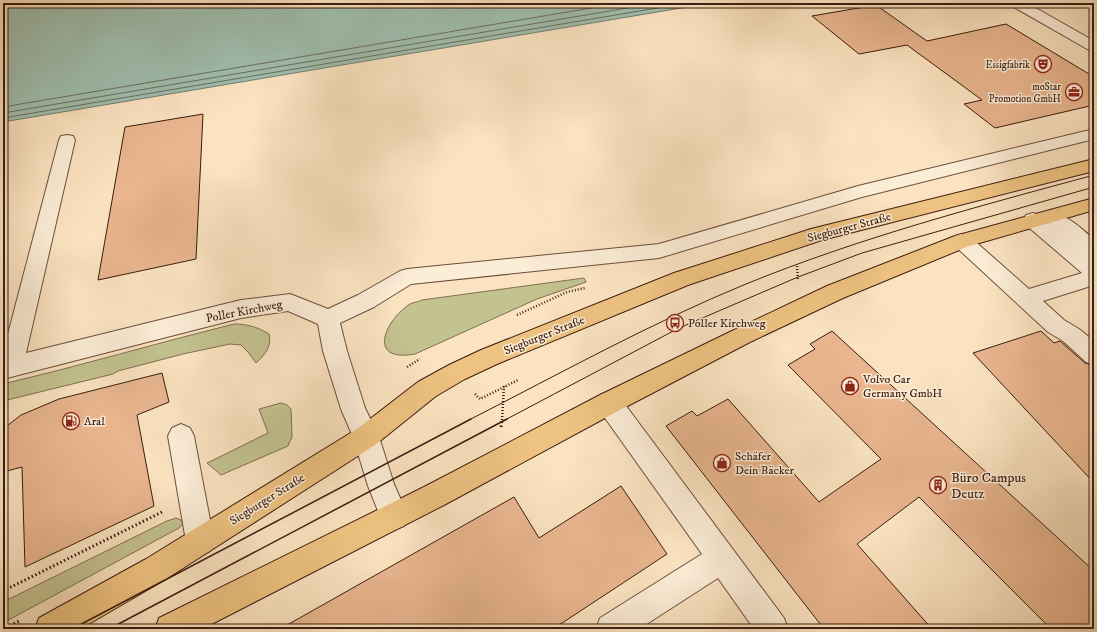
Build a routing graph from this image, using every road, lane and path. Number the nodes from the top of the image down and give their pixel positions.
1 (1017, 3) edge
2 (1094, 47) edge
3 (1094, 134) edge
4 (67, 140) dead end
5 (1094, 165) edge
6 (1094, 204) edge
7 (1042, 218) junction
8 (962, 241) junction
9 (1094, 250) edge
10 (797, 265) dead end
11 (1094, 271) edge
12 (1094, 277) edge
13 (799, 287) dead end
14 (1026, 298) junction
15 (328, 320) junction
16 (1094, 355) edge
17 (7, 368) edge
18 (518, 380) dead end
19 (609, 403) junction
20 (500, 432) dead end
21 (181, 436) dead end
22 (366, 437) junction
23 (192, 500) junction
24 (394, 516) junction
25 (200, 541) junction
26 (721, 559) junction
27 (3, 591) edge
28 (50, 629) edge
29 (170, 629) edge
30 (611, 629) edge
31 (773, 629) edge

1 - 2 street
3 - 15 street
4 - 17 street
5 - 22 main road, Siegburger Straße
6 - 7 main road
7 - 8 main road
7 - 9 street
7 - 11 street
8 - 14 street
8 - 19 main road
10 - 13 path
12 - 14 street
14 - 16 street
15 - 17 street, Poller Kirchweg
15 - 22 street
18 - 20 path
19 - 24 main road
19 - 26 street
21 - 23 street
22 - 24 street
22 - 25 main road, Siegburger Straße
23 - 25 street
23 - 27 path
24 - 29 main road
25 - 28 main road, Siegburger Straße
26 - 30 street
26 - 31 street

